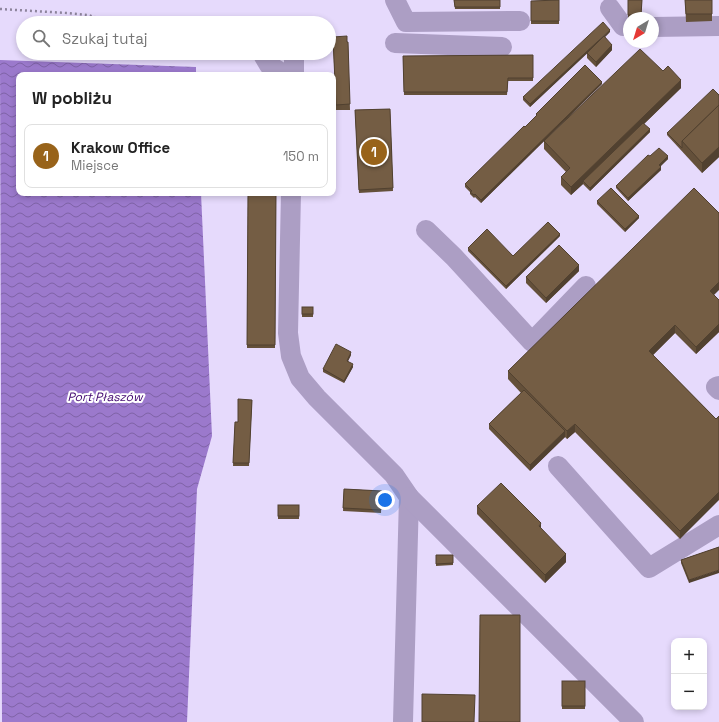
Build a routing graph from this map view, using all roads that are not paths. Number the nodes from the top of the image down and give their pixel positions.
1 (395, 0) edge
2 (610, 8) dead end
3 (520, 21) dead end
4 (623, 26) edge
5 (719, 26) edge
6 (659, 27) edge
7 (394, 43) dead end
8 (502, 47) dead end
9 (266, 60) edge
10 (294, 60) edge
11 (281, 72) edge
12 (294, 72) edge
13 (291, 196) edge
14 (426, 230) dead end
15 (586, 286) dead end
16 (719, 386) edge
17 (719, 390) edge
18 (558, 466) dead end
19 (409, 498) junction
20 (719, 525) edge
21 (403, 722) edge
22 (634, 722) edge

1 - 3 lane
2 - 4 lane
5 - 6 lane
7 - 8 lane
9 - 11 lane
10 - 12 lane
13 - 19 lane
14 - 15 lane
16 - 17 lane
18 - 20 lane
19 - 21 lane
19 - 22 lane

